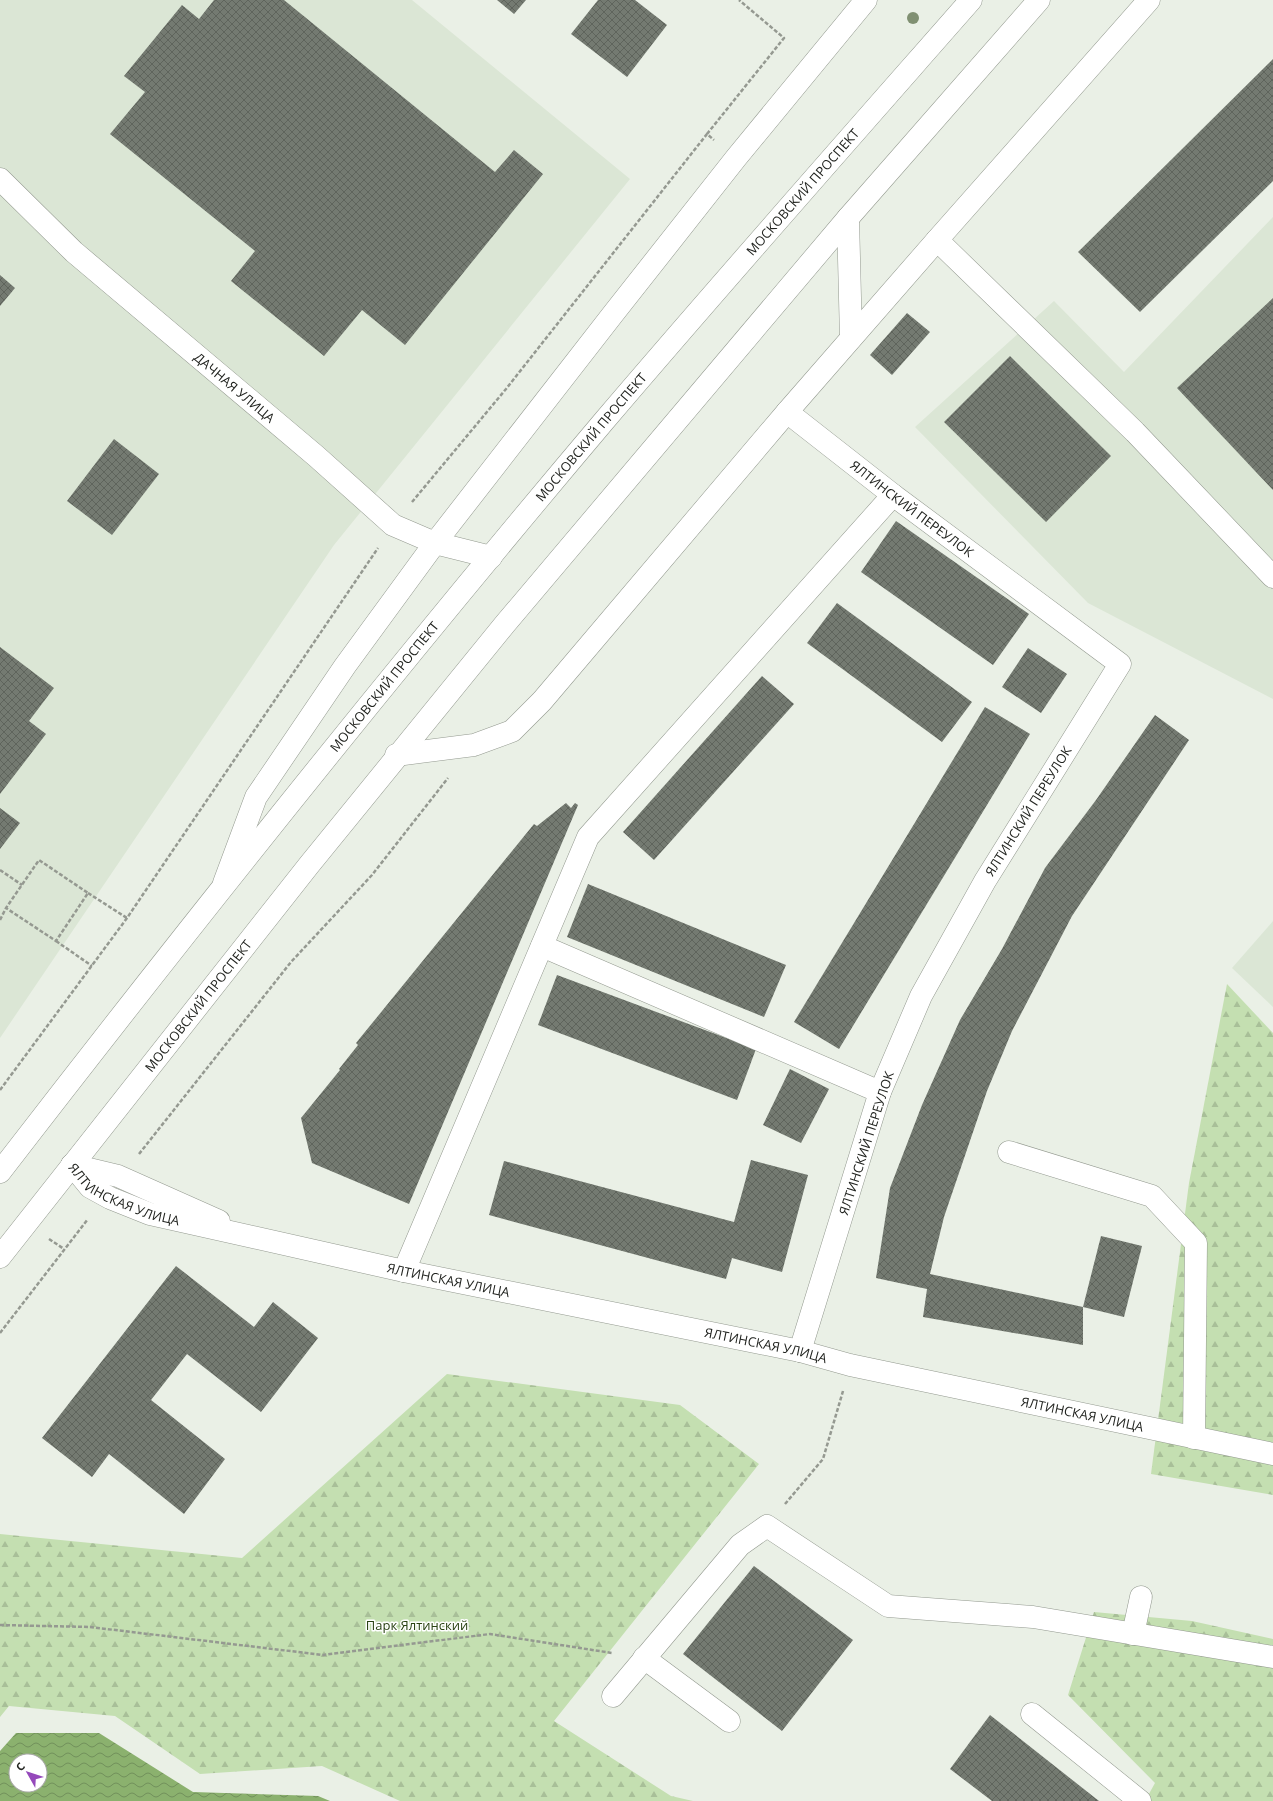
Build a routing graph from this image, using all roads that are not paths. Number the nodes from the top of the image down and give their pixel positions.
1 (866, 0) edge
2 (971, 0) edge
3 (1038, 0) edge
4 (1149, 0) edge
5 (1, 182) edge
6 (848, 218) junction
7 (937, 240) junction
8 (851, 338) junction
9 (787, 412) junction
10 (893, 495) junction
11 (435, 543) junction
12 (491, 558) junction
13 (1273, 577) edge
14 (396, 755) junction
15 (223, 886) junction
16 (542, 946) junction
17 (880, 1092) junction
18 (1009, 1152) dead end
19 (72, 1165) junction
20 (0, 1172) edge
21 (259, 1239) junction
22 (0, 1257) edge
23 (404, 1271) junction
24 (800, 1351) junction
25 (1194, 1438) junction
26 (1273, 1454) edge
27 (1141, 1597) dead end
28 (1133, 1634) junction
29 (1273, 1657) edge
30 (644, 1658) junction
31 (613, 1696) dead end
32 (1032, 1714) dead end
33 (729, 1721) dead end
34 (1140, 1801) edge

1 - 11 street, МОСКОВСКИЙ ПРОСПЕКТ
2 - 12 street, МОСКОВСКИЙ ПРОСПЕКТ
3 - 6 street, МОСКОВСКИЙ ПРОСПЕКТ
4 - 7 street
5 - 11 street, ДАЧНАЯ УЛИЦА
6 - 8 street
6 - 14 street, МОСКОВСКИЙ ПРОСПЕКТ
7 - 8 street
7 - 13 street
8 - 9 street
9 - 10 street, ЯЛТИНСКИЙ ПЕРЕУЛОК
9 - 14 street
10 - 16 street
10 - 17 street, ЯЛТИНСКИЙ ПЕРЕУЛОК
11 - 12 street, ДАЧНАЯ УЛИЦА
11 - 15 street, МОСКОВСКИЙ ПРОСПЕКТ
12 - 15 street, МОСКОВСКИЙ ПРОСПЕКТ
14 - 19 street, МОСКОВСКИЙ ПРОСПЕКТ
15 - 20 street, МОСКОВСКИЙ ПРОСПЕКТ
16 - 17 street
16 - 23 street
17 - 24 street, ЯЛТИНСКИЙ ПЕРЕУЛОК
18 - 25 street
19 - 21 street, ЯЛТИНСКАЯ УЛИЦА
19 - 21 street, ЯЛТИНСКАЯ УЛИЦА
19 - 22 street, МОСКОВСКИЙ ПРОСПЕКТ
21 - 23 street, ЯЛТИНСКАЯ УЛИЦА
23 - 24 street, ЯЛТИНСКАЯ УЛИЦА
24 - 25 street, ЯЛТИНСКАЯ УЛИЦА
25 - 26 street, ЯЛТИНСКАЯ УЛИЦА
27 - 28 street
28 - 29 street
28 - 30 street
30 - 31 street
30 - 33 street
32 - 34 street

